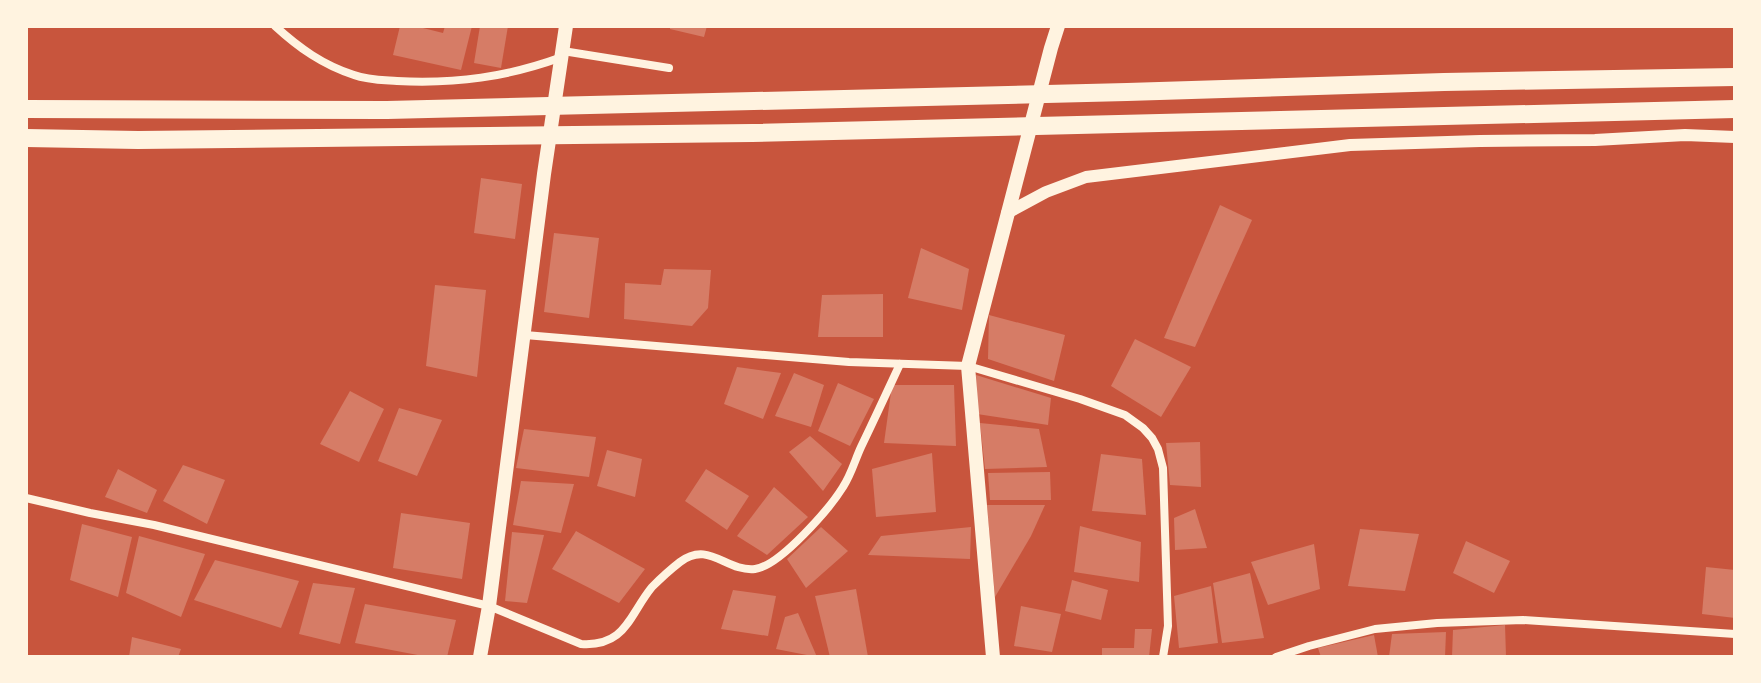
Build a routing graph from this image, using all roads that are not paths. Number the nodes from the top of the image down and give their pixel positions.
1 (275, 26) edge
2 (566, 26) edge
3 (1058, 26) edge
4 (562, 57) junction
5 (669, 68) dead end
6 (1735, 77) edge
7 (26, 109) edge
8 (1735, 109) edge
9 (1735, 137) edge
10 (26, 138) edge
11 (1007, 213) junction
12 (525, 335) junction
13 (900, 364) junction
14 (968, 366) junction
15 (26, 498) edge
16 (489, 606) junction
17 (1735, 634) edge
18 (480, 657) edge
19 (993, 657) edge
20 (1163, 657) edge
21 (1276, 657) edge

1 - 4 street
2 - 4 main road
3 - 11 main road
4 - 5 street
4 - 12 main road
6 - 7 highway
8 - 10 highway
9 - 11 street
11 - 14 main road
12 - 13 street
12 - 16 main road
13 - 14 street
13 - 16 street
14 - 19 main road
14 - 20 street
15 - 16 street
16 - 18 main road
17 - 21 street

